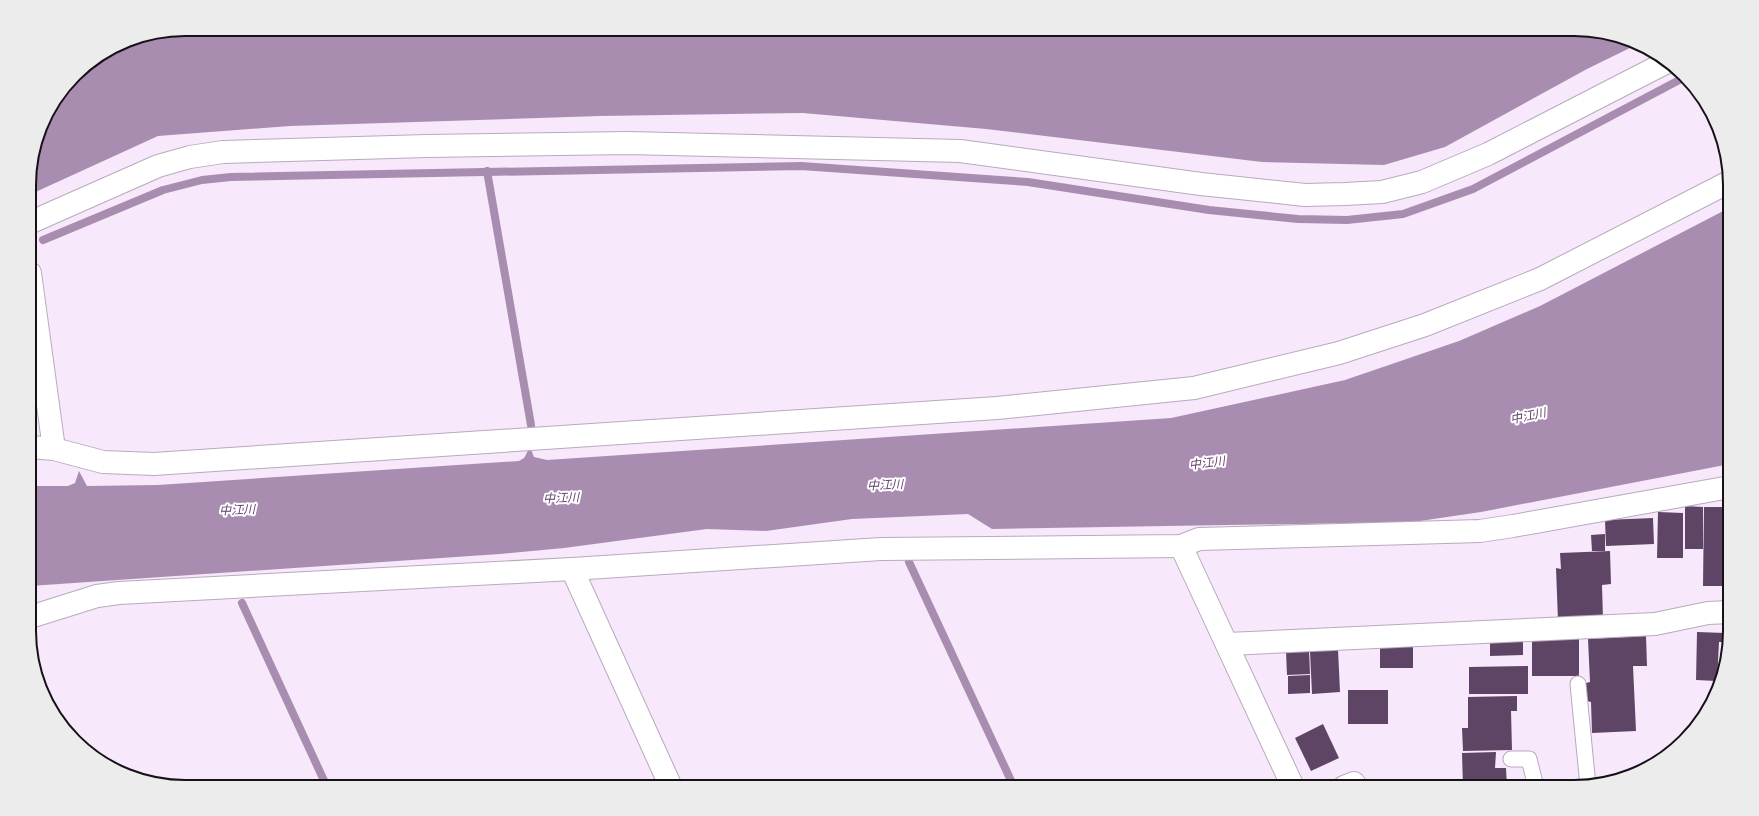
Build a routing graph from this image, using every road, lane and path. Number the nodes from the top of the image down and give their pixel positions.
1 (1662, 65) edge
2 (1723, 185) edge
3 (36, 220) edge
4 (36, 317) edge
5 (36, 448) edge
6 (54, 449) junction
7 (1723, 488) edge
8 (1181, 546) junction
9 (572, 569) junction
10 (1723, 612) edge
11 (36, 615) edge
12 (1226, 644) junction
13 (1578, 684) dead end
14 (1511, 759) dead end
15 (668, 780) edge
16 (1290, 780) edge
17 (1534, 780) edge
18 (1587, 780) edge

1 - 3 street
2 - 6 street
4 - 6 street
5 - 6 street
7 - 8 street
8 - 9 street
8 - 12 street
9 - 11 street
9 - 15 street
10 - 12 street
12 - 16 street
13 - 18 lane
14 - 17 lane

